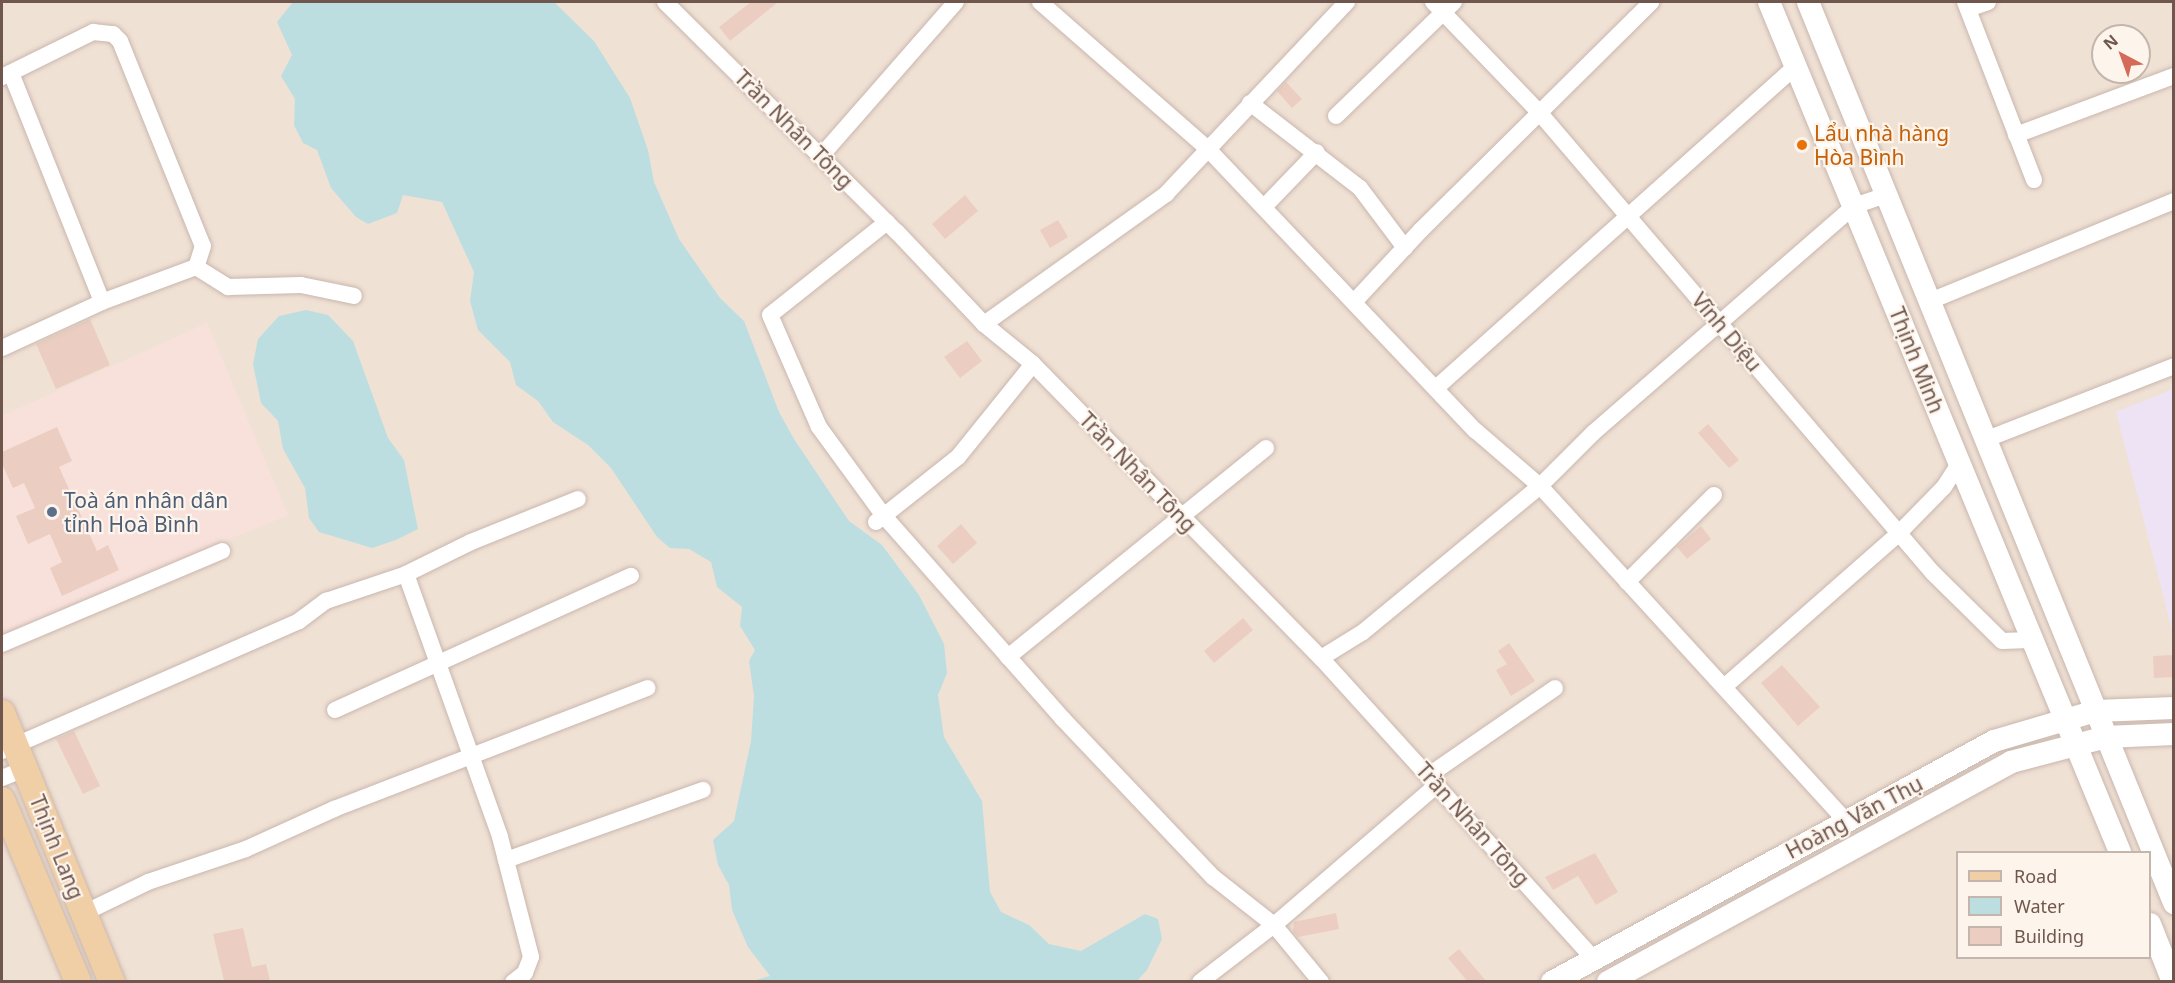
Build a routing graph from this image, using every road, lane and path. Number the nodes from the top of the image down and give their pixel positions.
1 (665, 2) edge
2 (956, 2) edge
3 (1040, 2) edge
4 (1347, 2) edge
5 (1651, 2) edge
6 (1769, 2) edge
7 (1808, 2) edge
8 (1988, 2) edge
9 (1443, 5) edge
10 (1966, 5) edge
11 (1796, 66) junction
12 (6, 75) edge
13 (2174, 76) edge
14 (1250, 103) junction
15 (1538, 111) junction
16 (1336, 116) dead end
17 (2016, 135) junction
18 (1207, 148) junction
19 (1317, 152) junction
20 (821, 156) junction
21 (2034, 180) dead end
22 (1887, 194) junction
23 (2174, 201) edge
24 (1854, 206) junction
25 (1264, 207) junction
26 (1629, 216) junction
27 (887, 222) junction
28 (1405, 248) junction
29 (196, 267) junction
30 (354, 296) dead end
31 (1930, 301) junction
32 (102, 302) junction
33 (1354, 302) junction
34 (1719, 323) junction
35 (984, 324) junction
36 (3, 343) edge
37 (1033, 364) junction
38 (2174, 366) edge
39 (1436, 388) junction
40 (1987, 439) junction
41 (1266, 448) dead end
42 (1959, 464) junction
43 (1540, 486) junction
44 (1714, 495) dead end
45 (578, 499) dead end
46 (1182, 517) junction
47 (880, 519) junction
48 (1899, 533) junction
49 (222, 551) dead end
50 (406, 574) junction
51 (631, 576) dead end
52 (1628, 582) junction
53 (2030, 640) junction
54 (2, 644) edge
55 (1008, 657) junction
56 (1321, 658) junction
57 (439, 663) junction
58 (647, 687) dead end
59 (1724, 687) junction
60 (1554, 688) dead end
61 (2174, 708) edge
62 (335, 710) dead end
63 (2096, 711) junction
64 (2, 713) edge
65 (2063, 719) junction
66 (2174, 734) edge
67 (2106, 737) junction
68 (2073, 745) junction
69 (472, 754) junction
70 (11, 761) edge
71 (1433, 780) junction
72 (702, 790) dead end
73 (2, 800) edge
74 (1846, 821) junction
75 (2120, 851) edge
76 (2147, 851) edge
77 (506, 860) junction
78 (2154, 870) edge
79 (2174, 903) edge
80 (84, 913) junction
81 (1274, 925) junction
82 (2151, 926) edge
83 (1601, 955) junction
84 (1614, 978) edge
85 (78, 981) edge
86 (112, 981) edge
87 (513, 981) edge
88 (1200, 981) edge
89 (1321, 981) edge
90 (1552, 981) edge
91 (2173, 981) edge

1 - 20 street, Trần Nhân Tông
2 - 20 street
3 - 18 street
4 - 14 street
5 - 15 street
6 - 11 main road, Thịnh Minh
7 - 22 main road, Thịnh Minh
8 - 10 street
9 - 15 street, Vĩnh Diệu
9 - 16 street
10 - 17 street
11 - 24 main road, Thịnh Minh
11 - 26 street
12 - 29 street
12 - 32 street
13 - 17 street
14 - 18 street
14 - 19 street
15 - 26 street, Vĩnh Diệu
15 - 28 street
17 - 21 street
18 - 25 street
18 - 35 street
19 - 25 street
19 - 28 street
20 - 27 street, Trần Nhân Tông
22 - 24 street
22 - 31 main road, Thịnh Minh
23 - 31 street
24 - 34 street
24 - 42 main road, Thịnh Minh
25 - 33 street
26 - 34 street, Vĩnh Diệu
26 - 39 street
27 - 35 street, Trần Nhân Tông
27 - 47 street
28 - 33 street
29 - 30 street
29 - 32 street
31 - 40 main road, Thịnh Minh
32 - 36 street
33 - 39 street
34 - 43 street
34 - 48 street, Vĩnh Diệu
35 - 37 street, Trần Nhân Tông
37 - 46 street, Trần Nhân Tông
37 - 47 street
38 - 40 street
39 - 43 street
40 - 63 main road, Thịnh Minh
41 - 46 street
42 - 48 street
42 - 53 main road, Thịnh Minh
43 - 52 street
43 - 56 street
44 - 52 street
45 - 50 street
46 - 55 street
46 - 56 street, Trần Nhân Tông
47 - 55 street
48 - 53 street, Vĩnh Diệu
48 - 59 street
49 - 54 street
50 - 57 street
50 - 70 street
51 - 57 street
52 - 59 street
53 - 65 main road, Thịnh Minh
55 - 81 street
56 - 71 street, Trần Nhân Tông
57 - 62 street
57 - 69 street
58 - 69 street
59 - 74 street
60 - 71 street
61 - 63 main road, Hoàng Văn Thụ
63 - 65 main road, Hoàng Văn Thụ
63 - 67 main road, Thịnh Minh
64 - 70 main road, Thịnh Lang
65 - 68 main road, Thịnh Minh
65 - 74 main road, Hoàng Văn Thụ
66 - 67 main road, Hoàng Văn Thụ
67 - 68 main road, Hoàng Văn Thụ
67 - 76 main road, Thịnh Minh
68 - 75 main road, Thịnh Minh
68 - 84 main road, Hoàng Văn Thụ
69 - 77 street
69 - 80 street
70 - 80 main road, Thịnh Lang
71 - 81 street
71 - 83 street, Trần Nhân Tông
72 - 77 street
73 - 85 main road, Thịnh Lang
74 - 83 main road, Hoàng Văn Thụ
77 - 87 street
78 - 79 main road, Thịnh Minh
80 - 86 main road, Thịnh Lang
81 - 88 street
81 - 89 street
82 - 91 main road
83 - 84 main road
83 - 90 main road, Hoàng Văn Thụ

